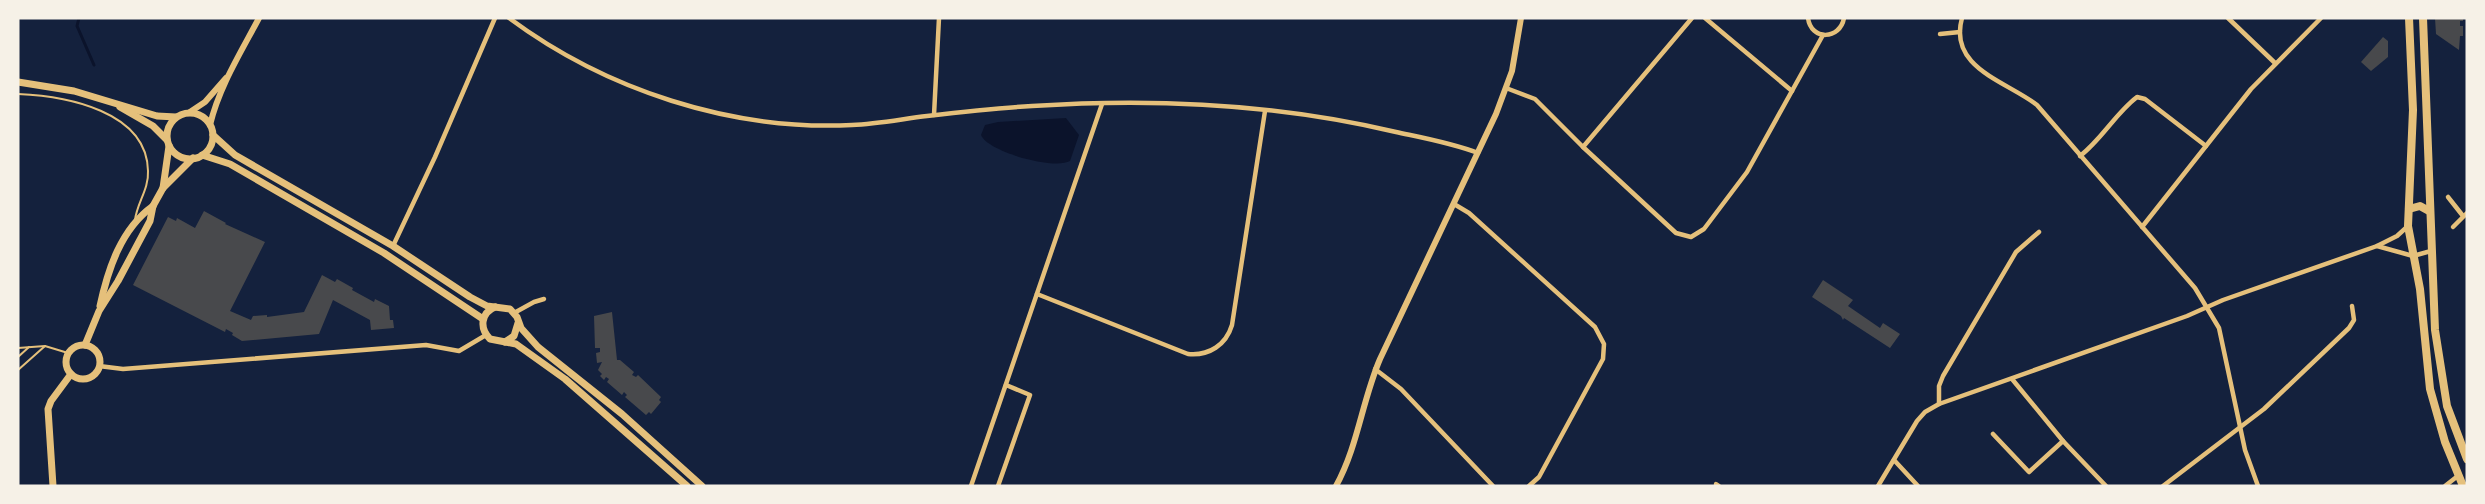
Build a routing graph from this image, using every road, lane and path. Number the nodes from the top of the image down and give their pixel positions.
1 (259, 18) edge
2 (495, 18) edge
3 (509, 18) edge
4 (939, 18) edge
5 (1521, 18) edge
6 (1692, 18) edge
7 (1705, 18) edge
8 (1808, 18) edge
9 (1844, 18) edge
10 (1962, 18) edge
11 (2228, 18) edge
12 (2321, 18) edge
13 (2409, 18) edge
14 (2422, 18) edge
15 (1960, 32) junction
16 (1940, 34) dead end
17 (1823, 35) junction
18 (2275, 63) junction
19 (232, 70) junction
20 (18, 82) edge
21 (1506, 88) junction
22 (1792, 91) junction
23 (18, 94) edge
24 (112, 103) junction
25 (1102, 104) junction
26 (1265, 111) junction
27 (190, 112) junction
28 (934, 115) junction
29 (176, 117) junction
30 (210, 125) junction
31 (213, 135) junction
32 (168, 143) junction
33 (2206, 146) junction
34 (1583, 147) junction
35 (1478, 153) junction
36 (202, 155) junction
37 (2080, 156) junction
38 (193, 158) junction
39 (163, 188) junction
40 (2448, 197) dead end
41 (1454, 204) junction
42 (153, 206) junction
43 (2409, 209) junction
44 (2429, 211) junction
45 (2465, 215) edge
46 (135, 223) junction
47 (2408, 226) junction
48 (2142, 227) junction
49 (2453, 227) dead end
50 (2039, 232) dead end
51 (393, 246) junction
52 (2377, 246) junction
53 (2431, 251) junction
54 (2413, 256) junction
55 (1037, 294) junction
56 (544, 299) dead end
57 (2207, 306) junction
58 (2352, 306) dead end
59 (495, 307) junction
60 (99, 311) junction
61 (514, 313) junction
62 (483, 319) junction
63 (518, 322) junction
64 (486, 335) junction
65 (505, 342) junction
66 (85, 345) junction
67 (45, 346) junction
68 (29, 347) junction
69 (18, 348) edge
70 (68, 353) junction
71 (18, 357) edge
72 (99, 366) junction
73 (1375, 369) junction
74 (18, 370) edge
75 (71, 374) junction
76 (2012, 379) junction
77 (1006, 385) junction
78 (1939, 404) junction
79 (2241, 428) junction
80 (1993, 434) dead end
81 (2063, 441) junction
82 (2467, 459) edge
83 (1894, 460) junction
84 (2459, 475) junction
85 (53, 486) edge
86 (687, 486) edge
87 (702, 486) edge
88 (971, 486) edge
89 (999, 486) edge
90 (1336, 486) edge
91 (1493, 486) edge
92 (1529, 486) edge
93 (1878, 486) edge
94 (1918, 486) edge
95 (2106, 486) edge
96 (2163, 486) edge
97 (2258, 486) edge
98 (2445, 486) edge
99 (2463, 486) edge

1 - 19 street
2 - 51 street
3 - 28 street
4 - 28 street
5 - 21 street
6 - 34 street
7 - 22 street
8 - 17 street
9 - 17 street
10 - 15 street
11 - 18 street
12 - 18 street
13 - 43 main road
14 - 44 main road
15 - 16 street
15 - 37 street
17 - 22 street
18 - 33 street
19 - 27 street
19 - 30 street
20 - 24 main road
21 - 34 street
21 - 35 street
22 - 34 street
23 - 46 lane
24 - 29 main road
24 - 32 main road
25 - 26 street
25 - 28 street
25 - 55 street
26 - 35 street
26 - 55 street
27 - 29 main road
27 - 30 main road
29 - 32 main road
30 - 31 main road
31 - 36 main road
31 - 51 main road
32 - 38 main road
32 - 39 main road
33 - 37 street
33 - 48 street
35 - 41 street
36 - 38 main road
36 - 62 main road
37 - 48 street
38 - 39 main road
39 - 42 main road
40 - 45 street
41 - 73 street
41 - 92 street
42 - 46 main road
42 - 60 main road
43 - 44 main road
43 - 47 main road
44 - 53 main road
45 - 49 street
46 - 60 main road
47 - 52 street
47 - 54 main road
48 - 57 street
50 - 78 street
51 - 59 main road
52 - 54 street
52 - 57 street
53 - 54 street
53 - 82 main road
54 - 84 main road
55 - 77 street
56 - 61 street
57 - 76 street
57 - 79 street
58 - 79 street
59 - 61 main road
59 - 62 main road
60 - 66 main road
61 - 63 main road
62 - 64 main road
63 - 65 main road
63 - 87 main road
64 - 65 main road
64 - 72 street
65 - 86 main road
66 - 70 main road
66 - 72 main road
67 - 68 lane
67 - 70 lane
67 - 74 lane
68 - 69 lane
68 - 71 lane
70 - 75 main road
72 - 75 main road
73 - 90 street
73 - 91 street
75 - 85 main road
76 - 78 street
76 - 81 street
77 - 88 street
77 - 89 street
78 - 83 street
79 - 96 street
79 - 97 street
80 - 81 street
81 - 95 street
83 - 93 street
83 - 94 street
84 - 98 street
84 - 99 main road

